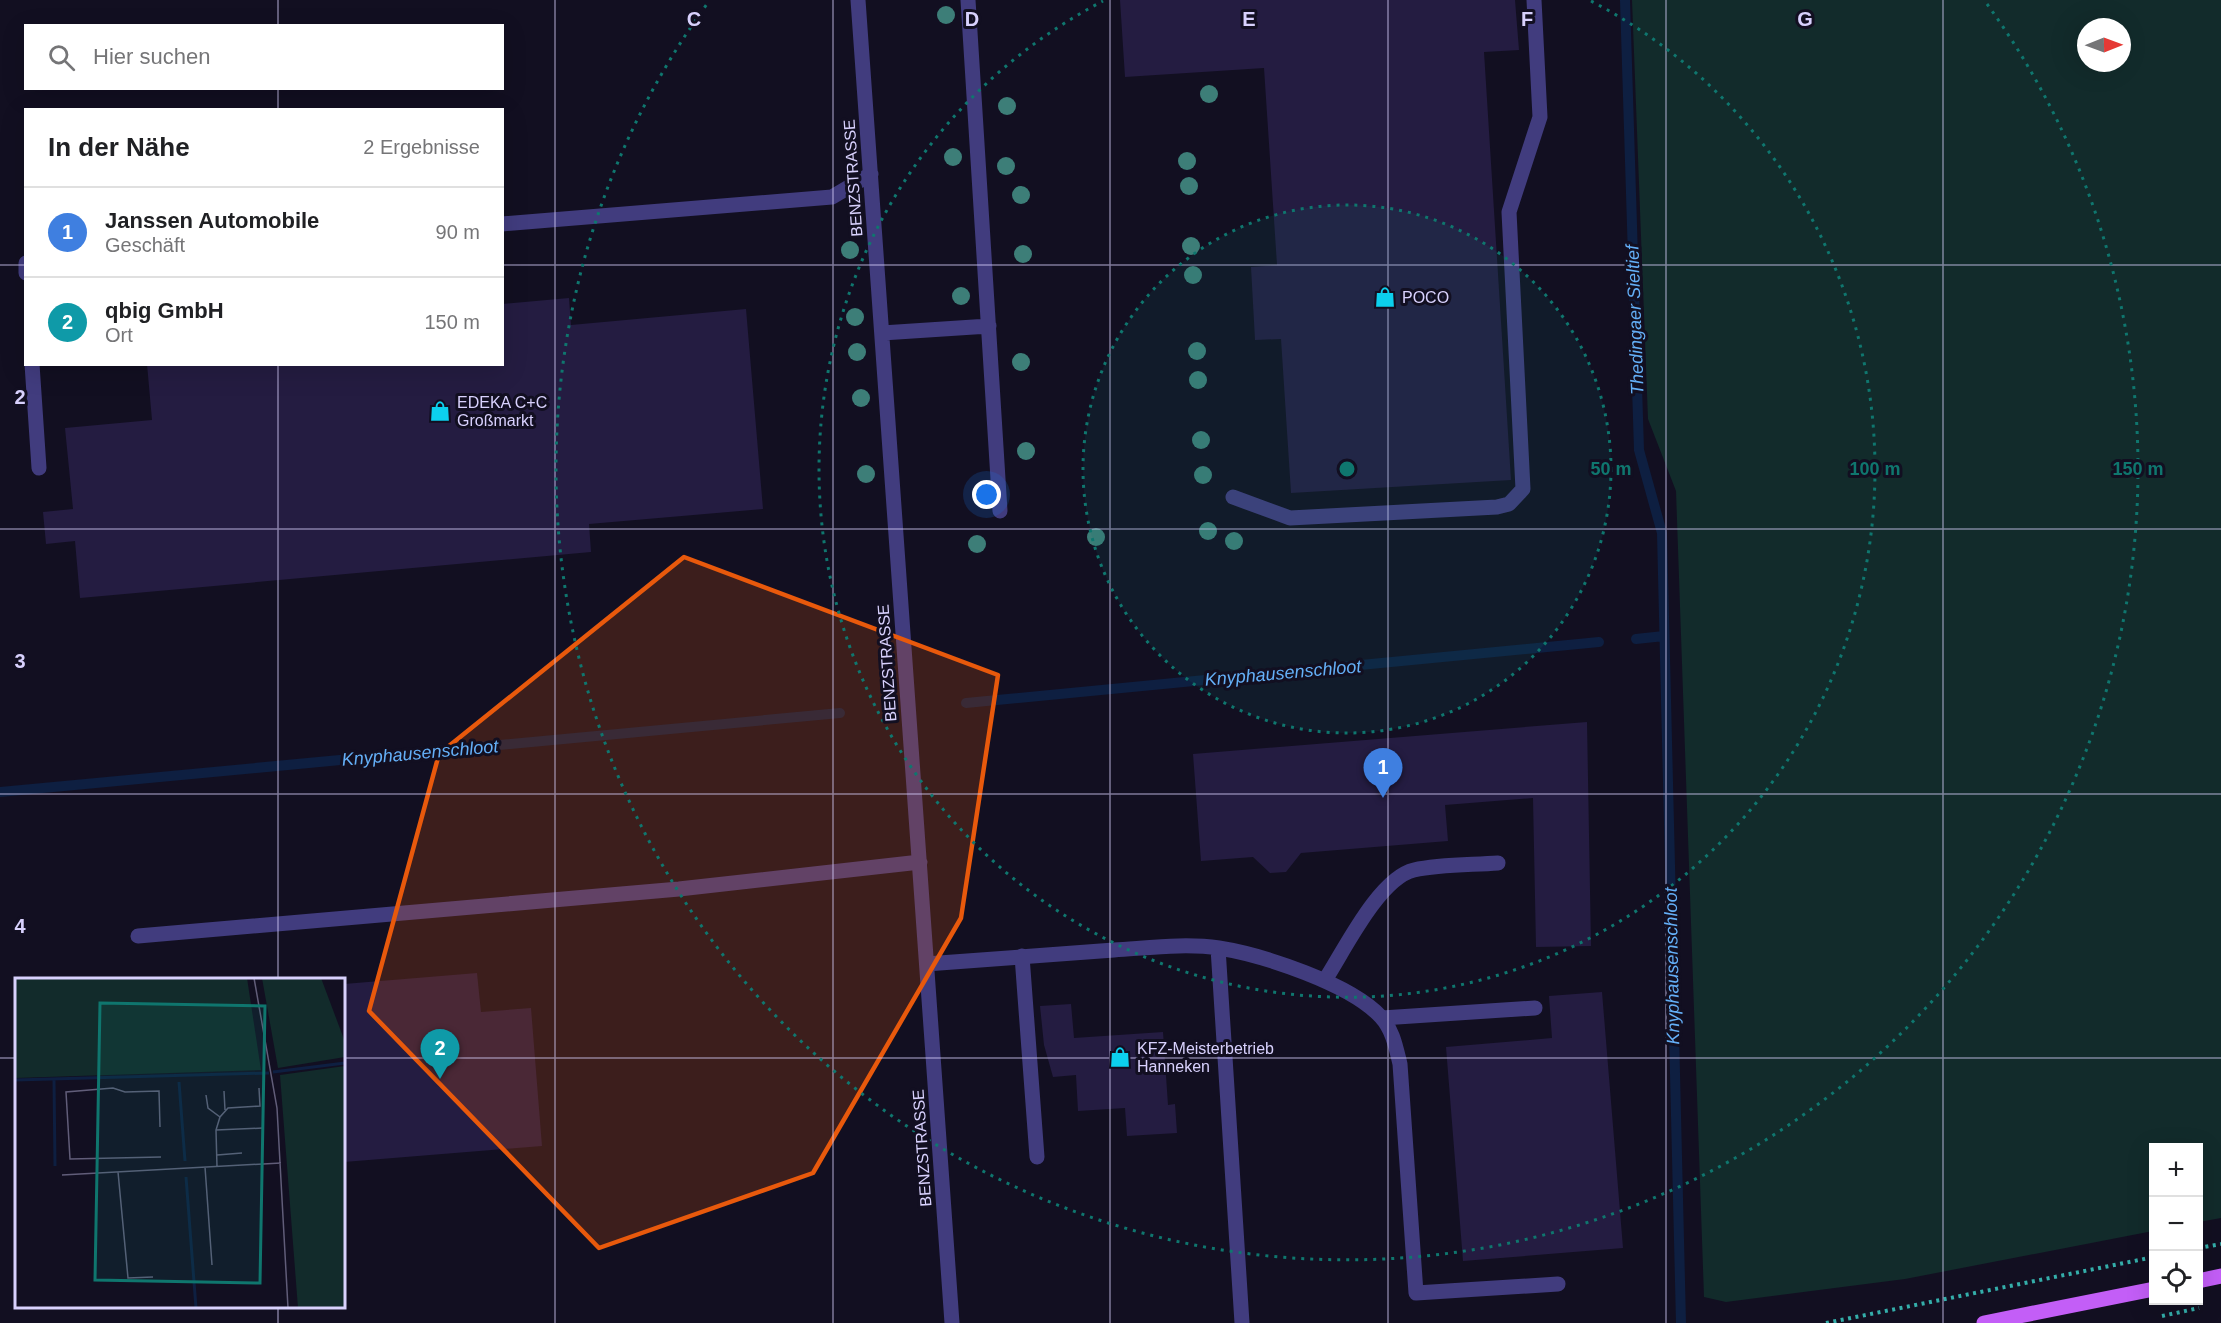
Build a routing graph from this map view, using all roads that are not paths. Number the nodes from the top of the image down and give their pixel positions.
1 (858, 0) edge
2 (968, 0) edge
3 (1534, 0) edge
4 (871, 174) junction
5 (504, 224) edge
6 (989, 326) junction
7 (882, 333) junction
8 (32, 366) edge
9 (39, 468) dead end
10 (1233, 497) dead end
11 (1000, 511) dead end
12 (920, 862) junction
13 (1498, 863) dead end
14 (138, 936) dead end
15 (1218, 948) junction
16 (1022, 956) junction
17 (927, 964) junction
18 (1325, 980) junction
19 (1535, 1008) dead end
20 (1382, 1018) junction
21 (1037, 1157) dead end
22 (2221, 1276) edge
23 (2203, 1280) edge
24 (1558, 1284) dead end
25 (2149, 1291) edge
26 (952, 1323) edge
27 (1242, 1323) edge
28 (1984, 1323) edge

1 - 4 street, BENZSTRASSE
2 - 6 street
3 - 10 street
4 - 5 street
4 - 7 street, BENZSTRASSE
6 - 7 street
6 - 11 street
7 - 12 street, BENZSTRASSE
8 - 9 street
12 - 14 street
12 - 17 street, BENZSTRASSE
13 - 18 street
15 - 16 street
15 - 18 street
15 - 27 street
16 - 17 street
16 - 21 street
17 - 26 street, BENZSTRASSE
18 - 20 street
19 - 20 street
20 - 24 street
22 - 23 main road
25 - 28 main road

